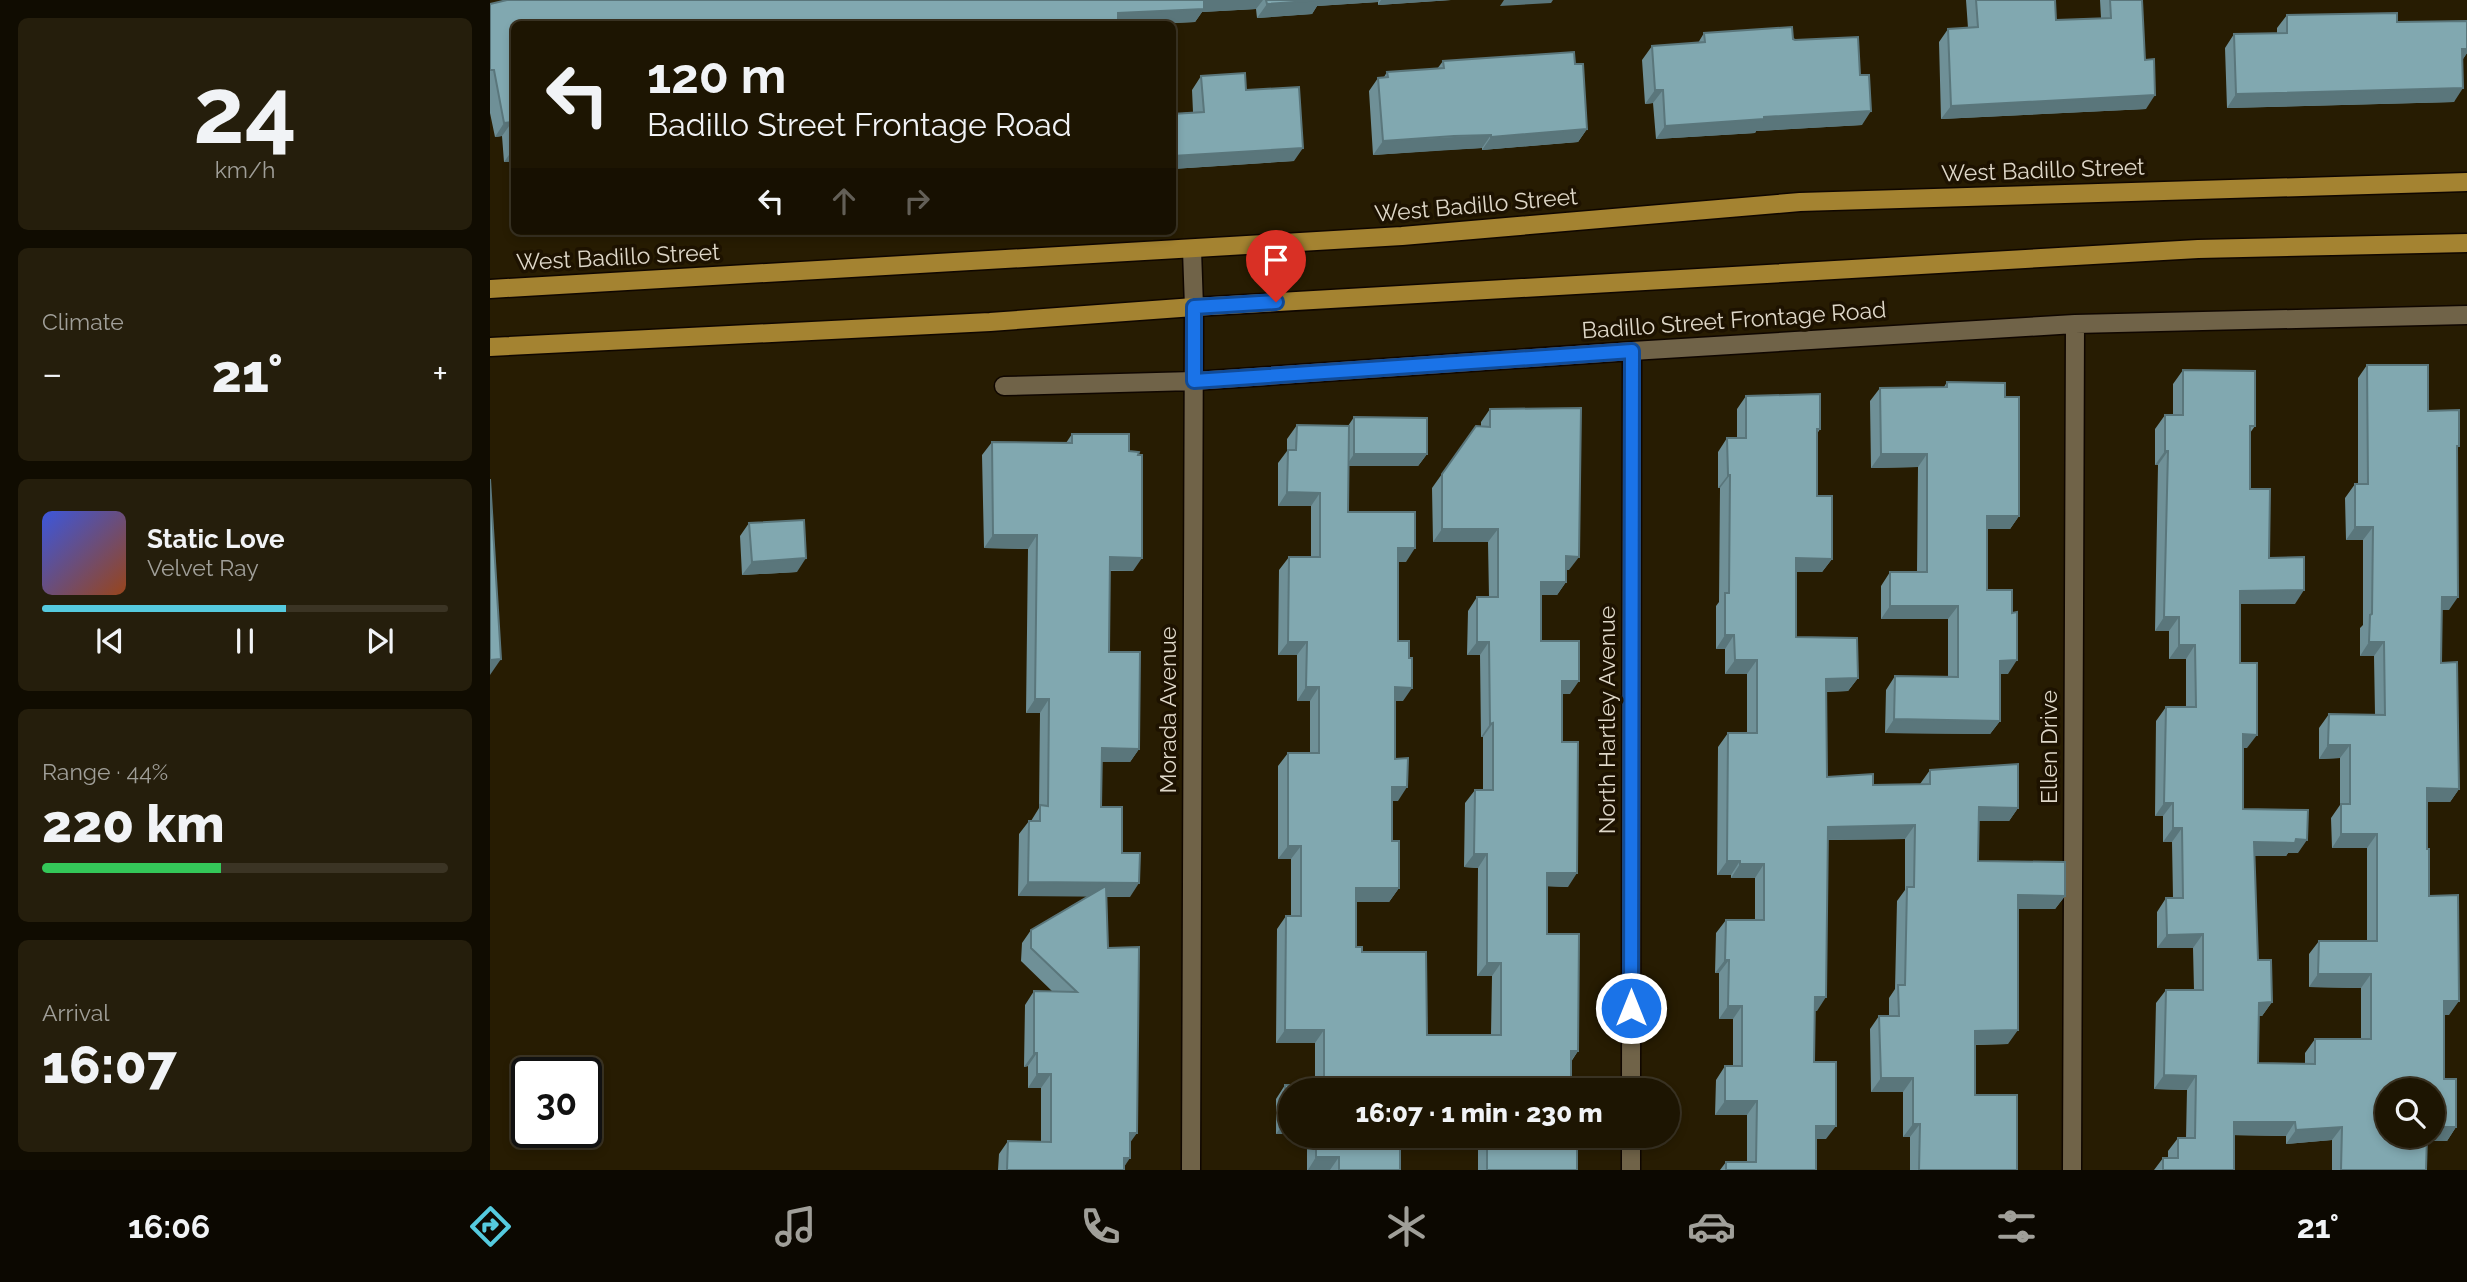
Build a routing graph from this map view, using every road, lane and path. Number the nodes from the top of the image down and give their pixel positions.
1 (2467, 183) edge
2 (2467, 243) edge
3 (1192, 250) junction
4 (490, 289) edge
5 (1194, 307) junction
6 (2467, 315) edge
7 (2075, 324) junction
8 (490, 347) edge
9 (1632, 351) junction
10 (1194, 381) junction
11 (1004, 386) dead end
12 (1631, 1078) edge
13 (1631, 1148) edge
14 (1191, 1170) edge
15 (1631, 1170) edge
16 (2072, 1170) edge

1 - 3 main road, West Badillo Street
2 - 5 main road
3 - 4 main road, West Badillo Street
3 - 5 street, Morada Avenue
5 - 8 main road
5 - 10 street, Morada Avenue
6 - 7 street, Badillo Street Frontage Road
7 - 9 street, Badillo Street Frontage Road
7 - 16 street, Ellen Drive
9 - 10 street, Badillo Street Frontage Road
9 - 12 street, North Hartley Avenue
10 - 11 street, Badillo Street Frontage Road
10 - 14 street, Morada Avenue
13 - 15 street

